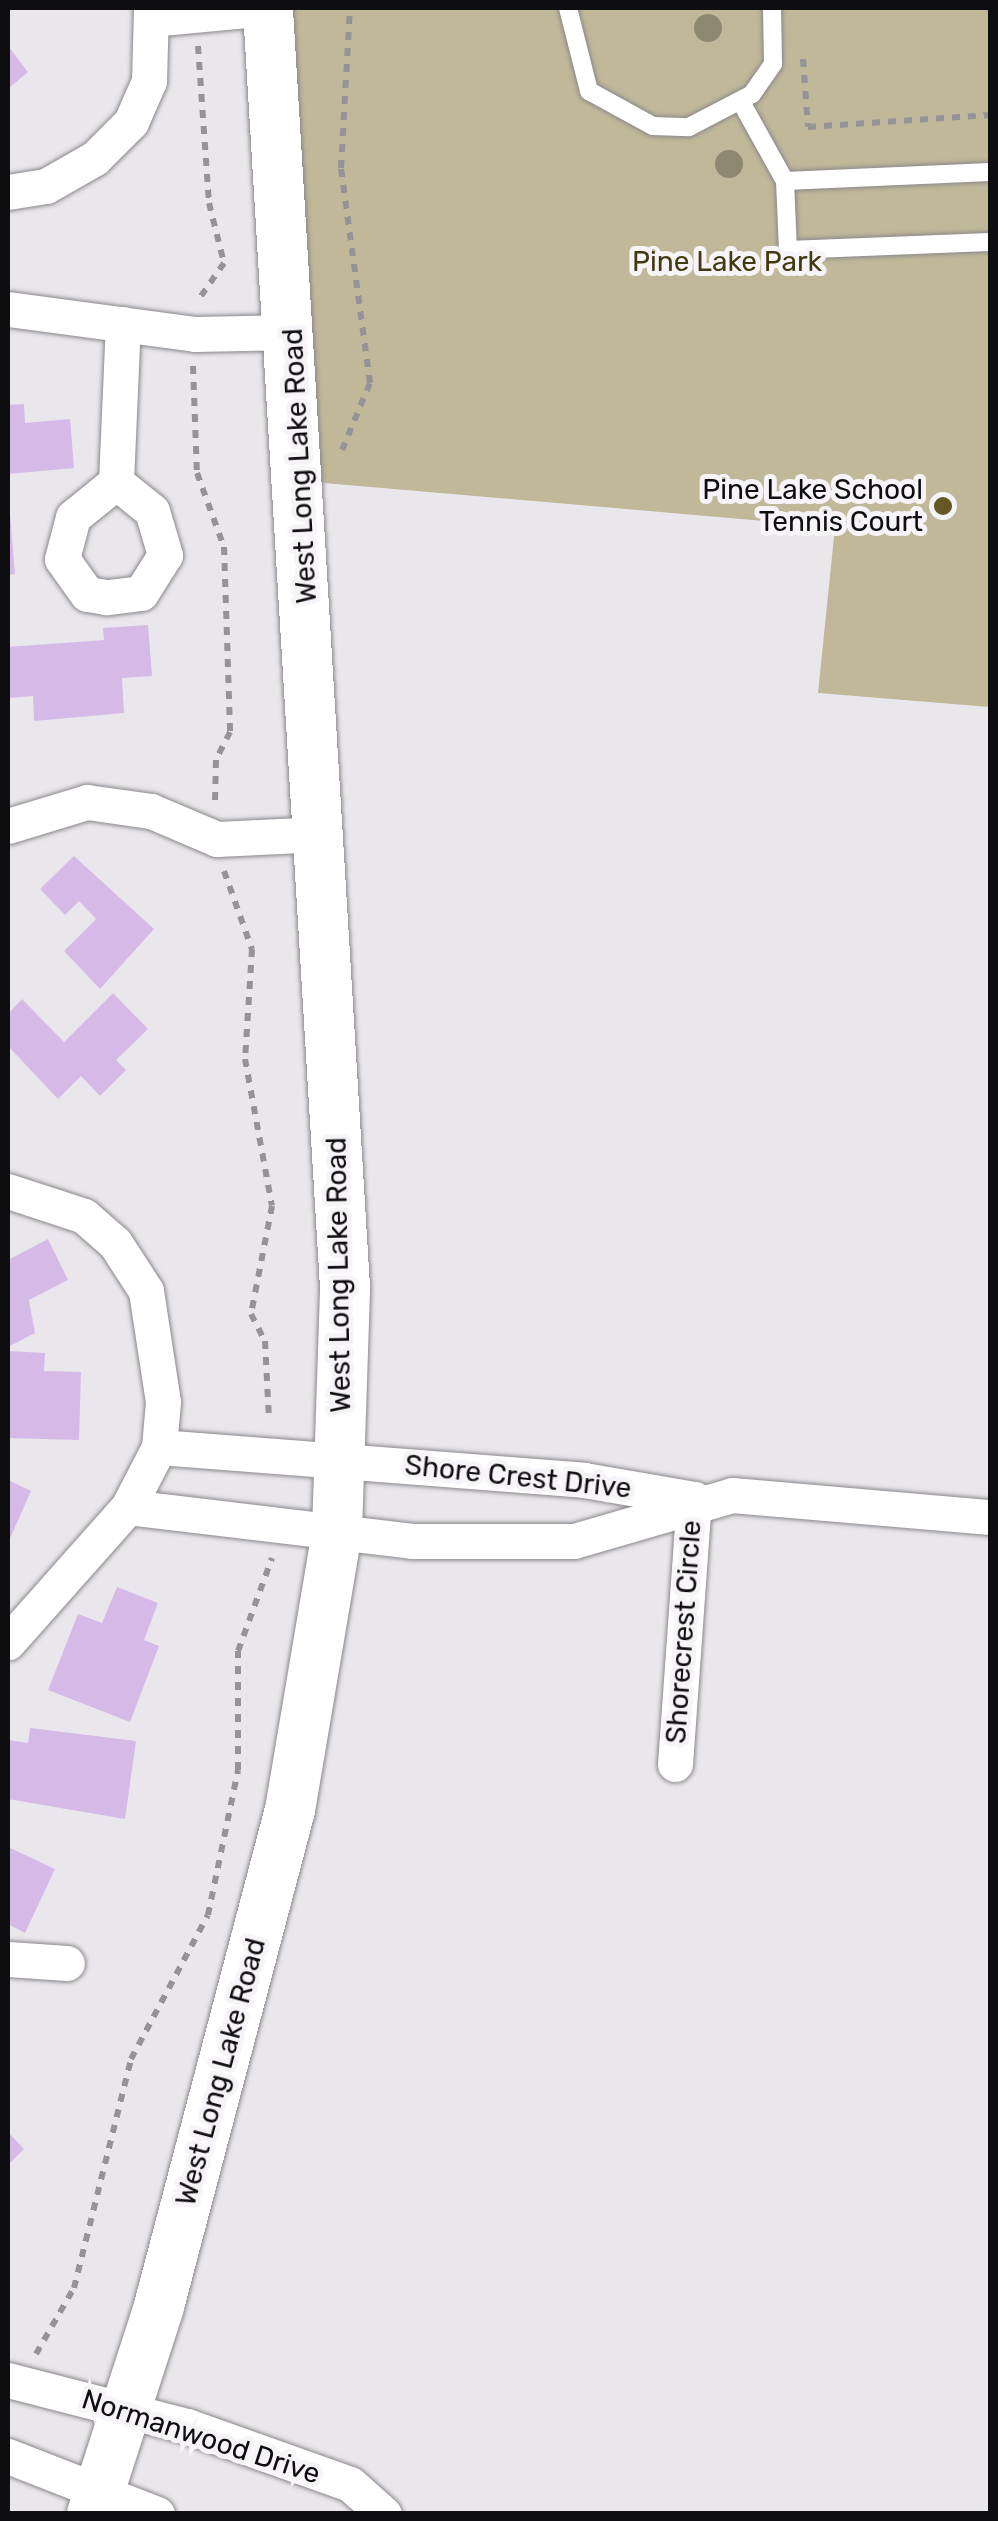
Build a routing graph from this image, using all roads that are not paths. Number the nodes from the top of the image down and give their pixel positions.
1 (268, 8) edge
2 (568, 8) edge
3 (772, 8) edge
4 (162, 14) edge
5 (741, 102) junction
6 (990, 172) edge
7 (785, 181) junction
8 (8, 192) edge
9 (990, 242) edge
10 (8, 310) edge
11 (122, 324) junction
12 (292, 332) junction
13 (116, 482) dead end
14 (8, 826) edge
15 (322, 834) junction
16 (8, 1190) edge
17 (159, 1446) junction
18 (341, 1458) junction
19 (694, 1500) junction
20 (128, 1507) junction
21 (990, 1517) edge
22 (336, 1532) junction
23 (8, 1642) edge
24 (675, 1764) dead end
25 (8, 1958) edge
26 (67, 1963) dead end
27 (18, 2383) edge
28 (123, 2408) junction
29 (8, 2456) edge
30 (95, 2504) edge
31 (157, 2514) edge
32 (384, 2514) edge

1 - 4 street
1 - 12 main road, West Long Lake Road
2 - 5 lane
3 - 5 lane
4 - 8 street
5 - 7 lane
6 - 7 lane
7 - 9 lane
10 - 11 street
11 - 12 street
11 - 13 street
12 - 15 main road, West Long Lake Road
14 - 15 street
15 - 18 main road, West Long Lake Road
16 - 17 street
17 - 18 street, Shore Crest Drive
17 - 20 street
18 - 19 street, Shore Crest Drive
18 - 22 main road, West Long Lake Road
19 - 21 street, Shore Crest Drive
19 - 22 street, Shore Crest Drive
19 - 24 street, Shorecrest Circle
20 - 22 street, Shore Crest Drive
20 - 23 street
22 - 28 main road, West Long Lake Road
25 - 26 street
27 - 28 street, Normanwood Drive
28 - 30 main road, West Long Lake Road
28 - 32 street, Normanwood Drive
29 - 30 street
30 - 31 street

